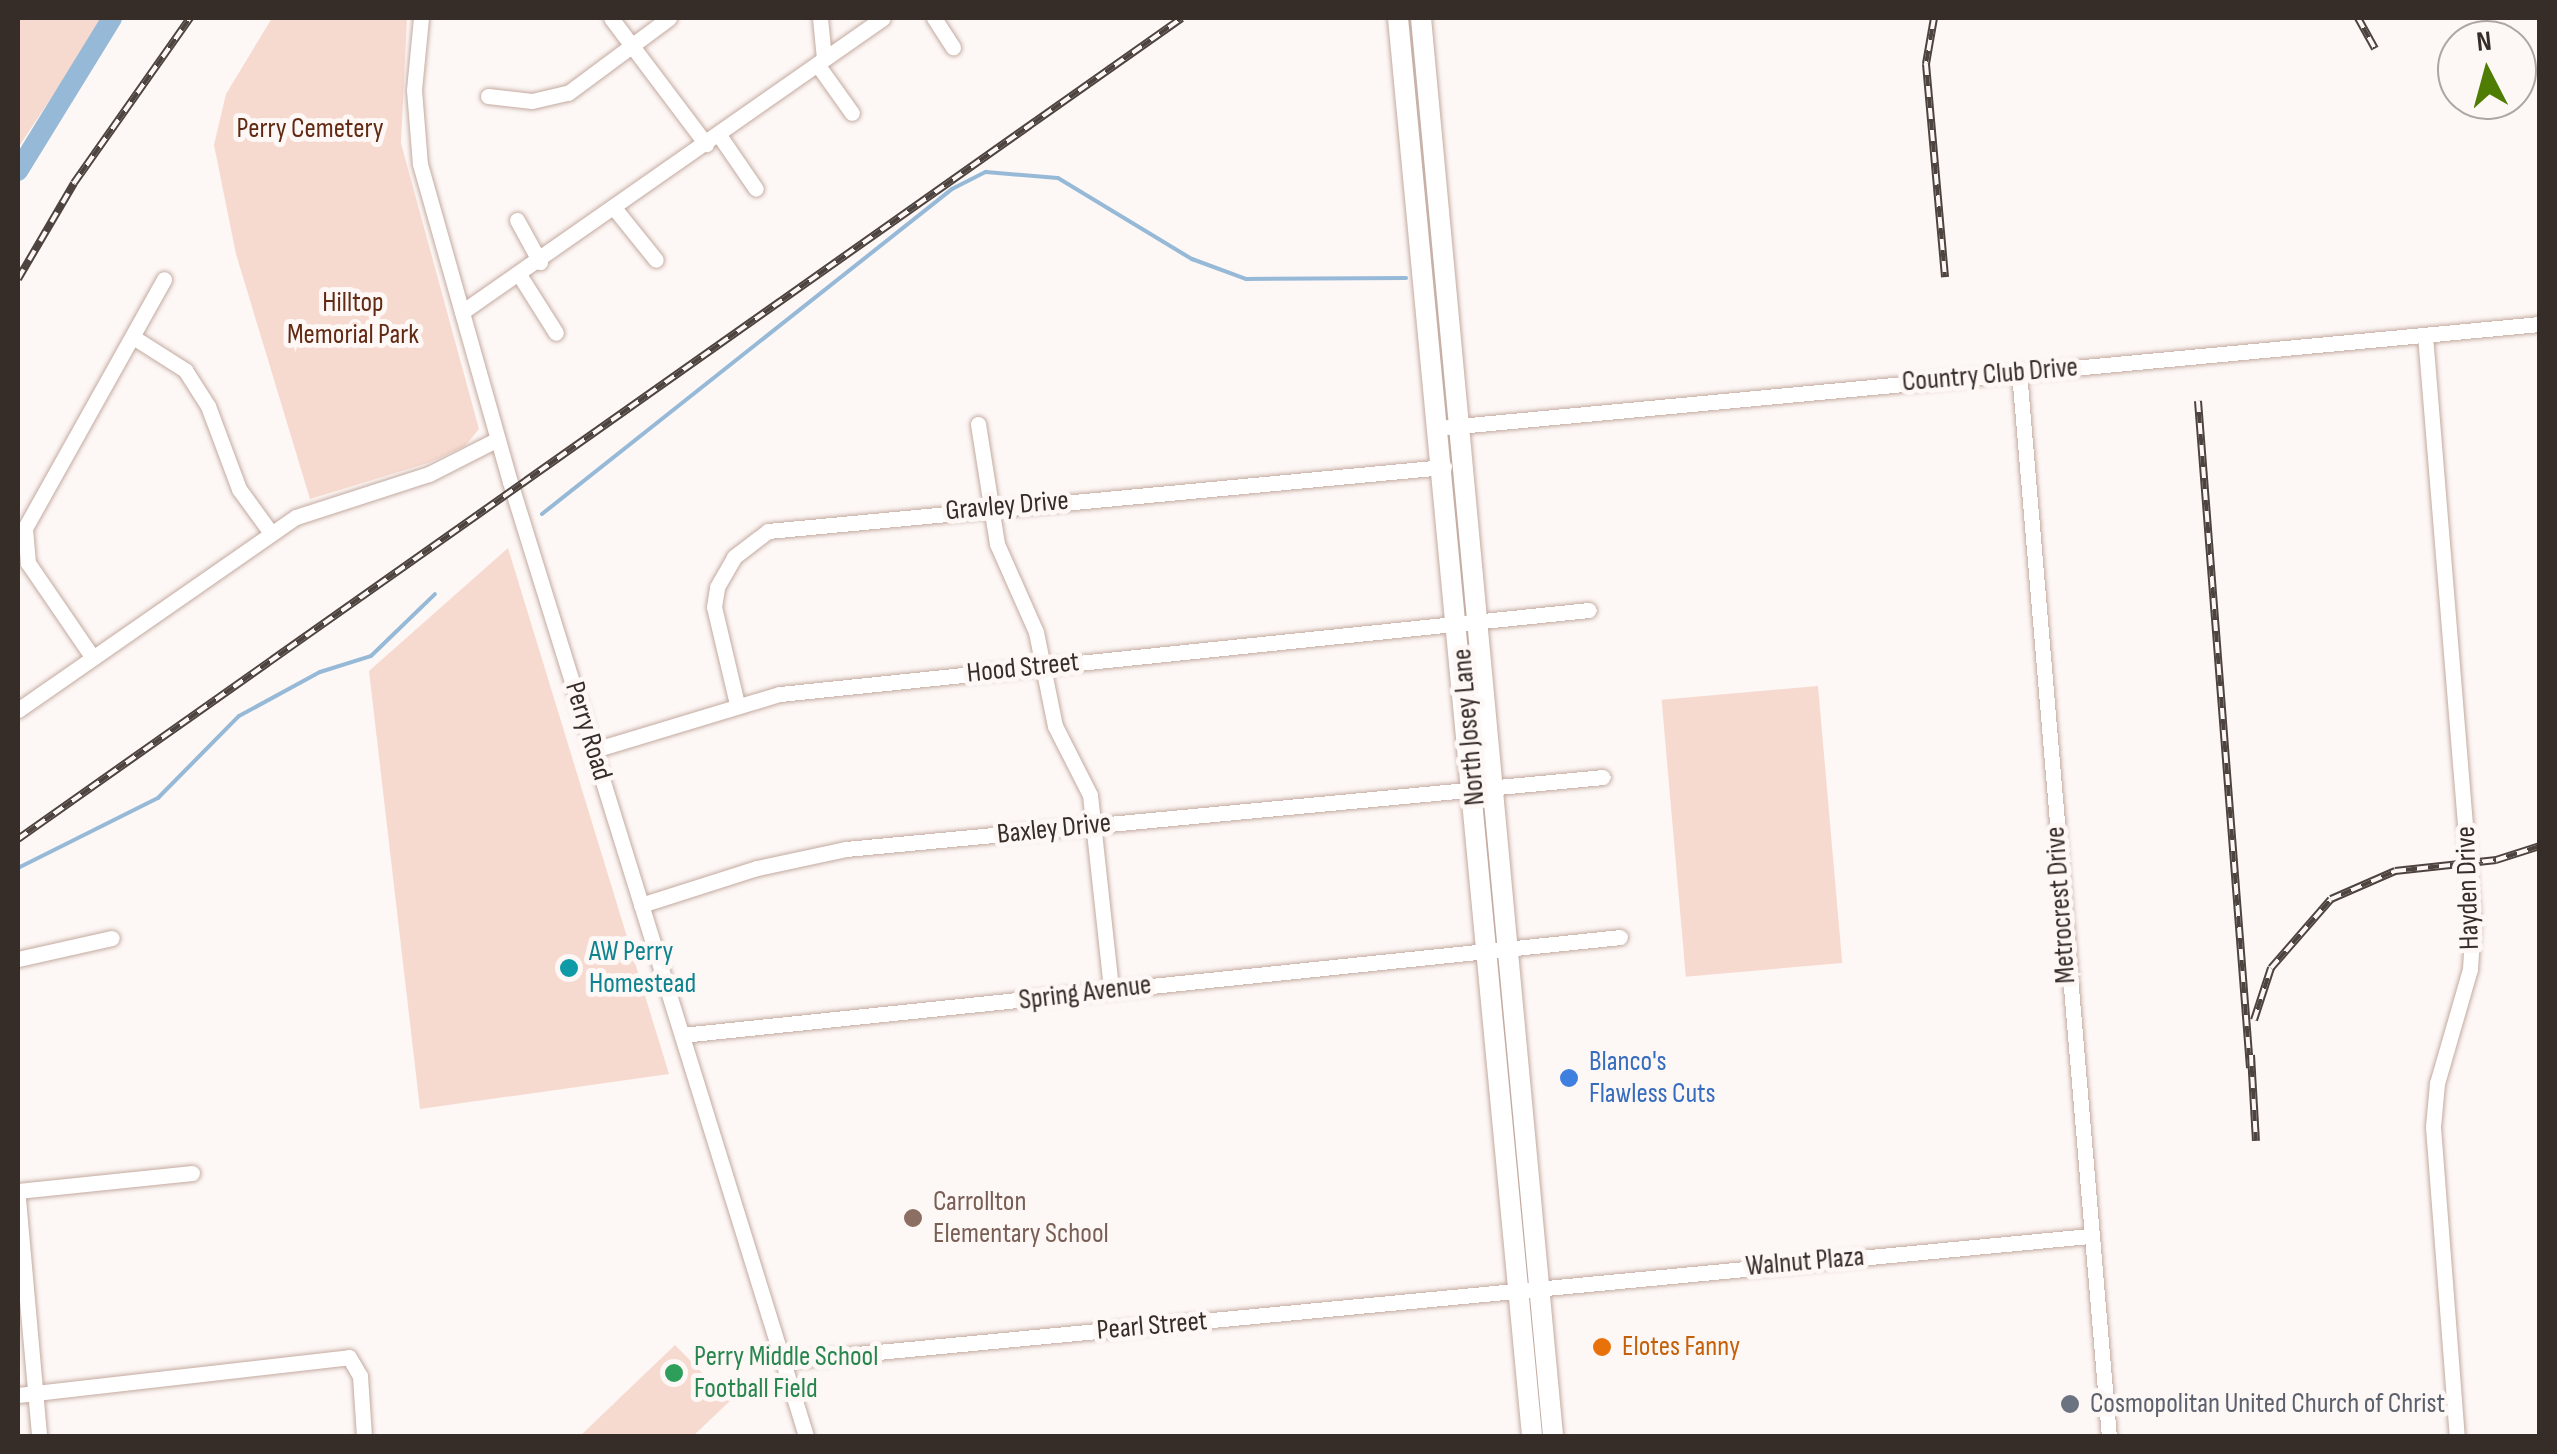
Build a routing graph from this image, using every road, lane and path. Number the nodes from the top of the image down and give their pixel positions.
1 (421, 18) edge
2 (610, 18) edge
3 (669, 18) edge
4 (820, 18) edge
5 (882, 18) edge
6 (934, 18) edge
7 (1398, 18) edge
8 (1421, 18) edge
9 (632, 44) junction
10 (952, 46) dead end
11 (821, 62) junction
12 (488, 96) dead end
13 (852, 113) dead end
14 (713, 140) junction
15 (756, 189) dead end
16 (616, 209) junction
17 (516, 220) dead end
18 (656, 260) dead end
19 (540, 262) junction
20 (520, 276) junction
21 (164, 279) dead end
22 (462, 312) junction
23 (2540, 324) edge
24 (556, 333) dead end
25 (2425, 335) junction
26 (133, 337) junction
27 (2019, 372) junction
28 (978, 424) dead end
29 (1451, 427) junction
30 (498, 439) junction
31 (1444, 467) junction
32 (987, 507) junction
33 (271, 533) junction
34 (1589, 610) dead end
35 (1471, 623) junction
36 (91, 656) junction
37 (1040, 666) junction
38 (736, 704) junction
39 (18, 710) edge
40 (594, 750) junction
41 (1603, 777) dead end
42 (1485, 785) junction
43 (1094, 825) junction
44 (641, 905) junction
45 (112, 938) dead end
46 (1620, 938) dead end
47 (1510, 945) junction
48 (1488, 947) junction
49 (18, 959) edge
50 (1112, 989) junction
51 (682, 1035) junction
52 (192, 1173) dead end
53 (18, 1191) edge
54 (18, 1199) edge
55 (2090, 1236) junction
56 (1531, 1289) junction
57 (784, 1362) junction
58 (35, 1393) junction
59 (18, 1395) edge
60 (39, 1436) edge
61 (364, 1436) edge
62 (806, 1436) edge
63 (1532, 1436) edge
64 (1553, 1436) edge
65 (2109, 1436) edge
66 (2458, 1436) edge

1 - 22 street, Perry Road
2 - 9 street
3 - 9 street
4 - 11 street
5 - 11 street
6 - 10 street
7 - 29 main road, North Josey Lane
8 - 29 main road, North Josey Lane
9 - 12 street
9 - 14 street
11 - 13 street
11 - 14 street
14 - 15 street
14 - 16 street
16 - 18 street
16 - 19 street
17 - 19 street
19 - 20 street
20 - 22 street
20 - 24 street
21 - 26 street
22 - 30 street, Perry Road
23 - 25 street, Country Club Drive
25 - 27 street, Country Club Drive
25 - 66 street, Hayden Drive
26 - 33 street
26 - 36 street
27 - 29 street, Country Club Drive
27 - 55 street, Metrocrest Drive
28 - 32 street
29 - 31 main road, North Josey Lane
29 - 35 main road, North Josey Lane
30 - 33 street
30 - 40 street, Perry Road
31 - 32 street, Gravley Drive
31 - 35 main road, North Josey Lane
32 - 37 street
32 - 38 street, Gravley Drive
33 - 36 street
34 - 35 street, Hood Street
35 - 37 street, Hood Street
35 - 42 main road, North Josey Lane
36 - 39 street
37 - 38 street, Hood Street
37 - 43 street
38 - 40 street, Hood Street
40 - 44 street, Perry Road
41 - 42 street, Baxley Drive
42 - 43 street, Baxley Drive
42 - 47 main road, North Josey Lane
42 - 48 main road, North Josey Lane
43 - 44 street, Baxley Drive
43 - 50 street
44 - 51 street, Perry Road
45 - 49 street
46 - 47 street, Spring Avenue
47 - 48 street, Spring Avenue
47 - 56 main road, North Josey Lane
48 - 50 street, Spring Avenue
48 - 56 main road, North Josey Lane
50 - 51 street, Spring Avenue
51 - 57 street, Perry Road
52 - 53 street
54 - 58 street
55 - 56 street, Walnut Plaza
55 - 65 street, Metrocrest Drive
56 - 57 street, Pearl Street
56 - 63 main road, North Josey Lane
56 - 64 main road, North Josey Lane
57 - 62 street, Perry Road
58 - 59 street
58 - 60 street
58 - 61 street

